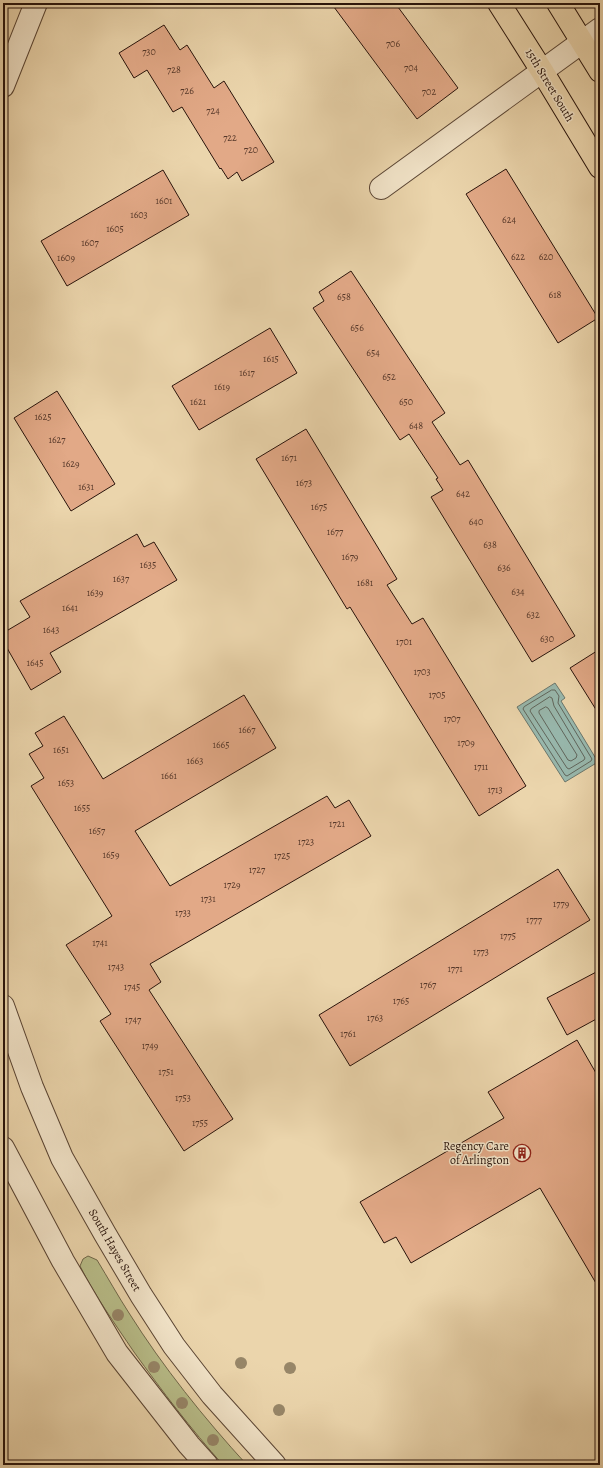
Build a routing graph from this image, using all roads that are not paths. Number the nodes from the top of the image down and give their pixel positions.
1 (36, 3) edge
2 (499, 3) edge
3 (558, 3) edge
4 (600, 29) edge
5 (582, 41) junction
6 (542, 71) junction
7 (600, 72) edge
8 (3, 86) edge
9 (600, 167) edge
10 (381, 188) dead end
11 (3, 1006) edge
12 (3, 1148) edge
13 (207, 1465) edge
14 (275, 1465) edge

1 - 8 street
2 - 6 main road, 15th Street South
3 - 5 main road
4 - 5 street
5 - 6 street
5 - 7 main road
6 - 9 main road, 15th Street South
6 - 10 street
11 - 14 street, South Hayes Street
12 - 13 street

